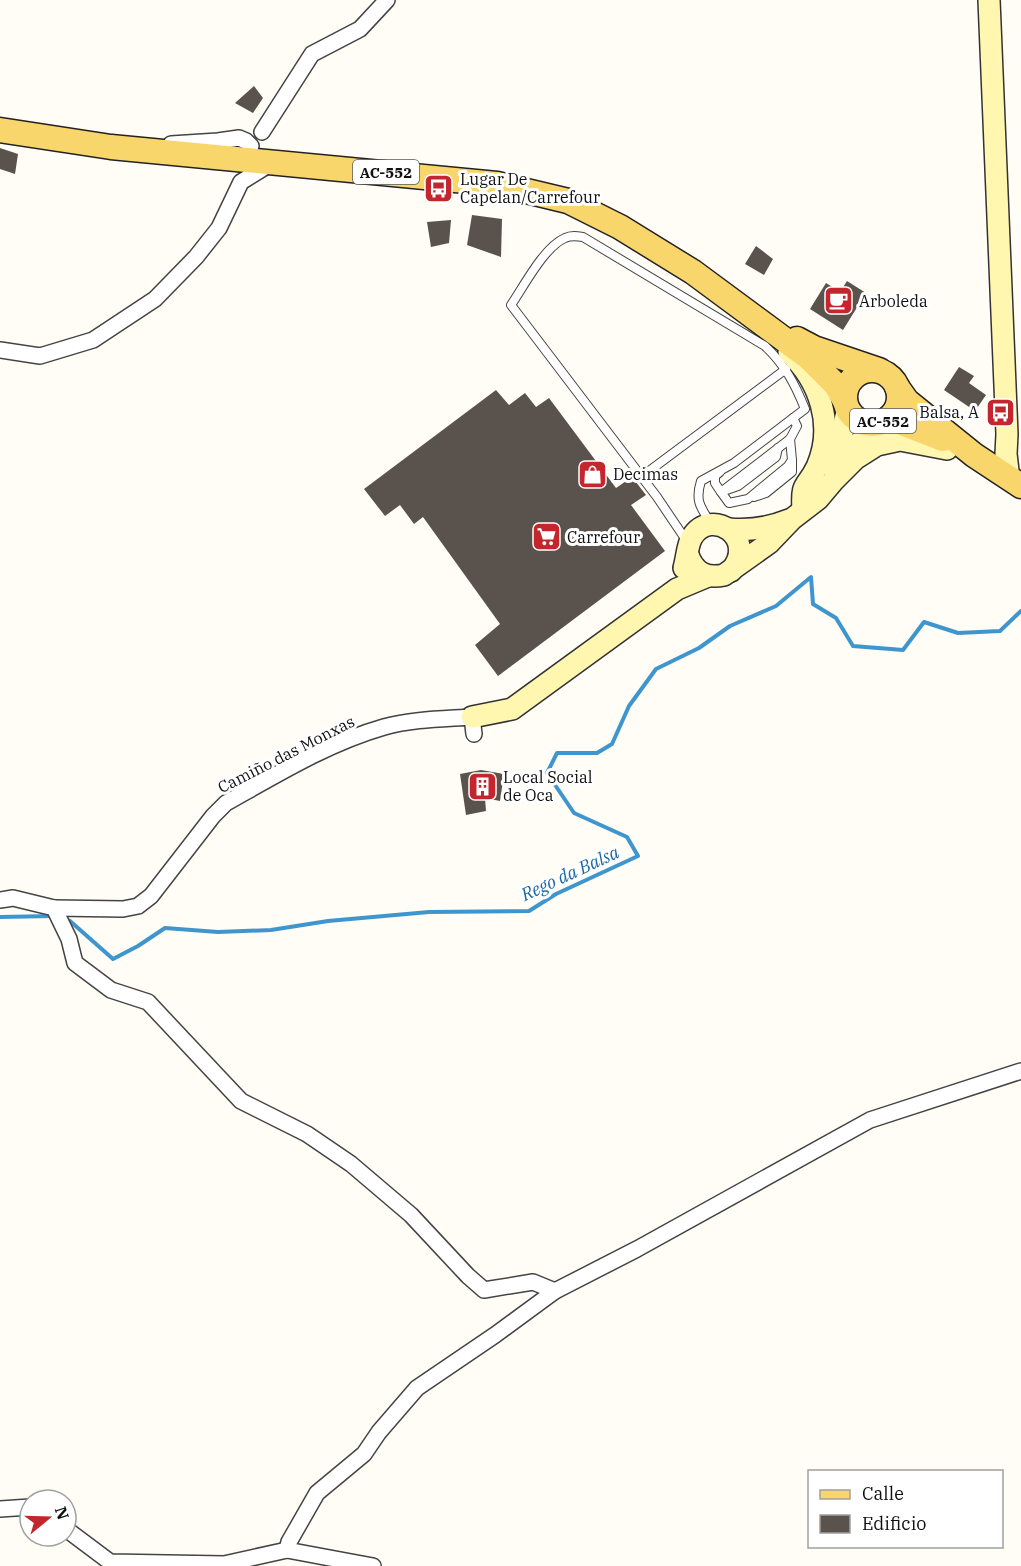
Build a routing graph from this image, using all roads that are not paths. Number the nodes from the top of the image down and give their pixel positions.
1 (387, 0) edge
2 (989, 0) edge
3 (0, 130) edge
4 (135, 149) junction
5 (175, 153) junction
6 (247, 154) junction
7 (742, 308) junction
8 (0, 350) edge
9 (786, 369) junction
10 (879, 370) junction
11 (897, 387) junction
12 (847, 405) junction
13 (794, 418) junction
14 (886, 420) junction
15 (1007, 434) junction
16 (790, 439) junction
17 (980, 459) junction
18 (721, 471) junction
19 (641, 477) junction
20 (1015, 483) edge
21 (721, 492) junction
22 (797, 514) junction
23 (720, 527) junction
24 (688, 549) junction
25 (731, 571) junction
26 (708, 576) junction
27 (677, 589) junction
28 (473, 725) joint
29 (0, 900) edge
30 (55, 909) junction
31 (1021, 1071) edge
32 (555, 1290) junction
33 (18, 1508) edge
34 (0, 1509) edge
35 (78, 1538) edge
36 (288, 1550) junction
37 (373, 1566) edge

1 - 6 street
2 - 15 street
3 - 4 main road, AC-552
4 - 5 main road, AC-552
4 - 6 street
5 - 6 main road, AC-552
5 - 6 street
6 - 7 main road, AC-552
6 - 8 street
7 - 10 main road, AC-552
7 - 12 main road, AC-552
7 - 22 street
9 - 13 lane
9 - 19 lane
9 - 19 lane
10 - 11 main road, AC-552
10 - 12 main road, AC-552
11 - 14 main road, AC-552
11 - 17 main road, AC-552
12 - 14 main road, AC-552
12 - 22 street
13 - 16 lane
13 - 18 lane
14 - 17 main road, AC-552
14 - 22 street
15 - 17 street
15 - 20 street
16 - 21 lane
16 - 21 lane
17 - 20 main road, AC-552
17 - 22 street
18 - 21 lane
18 - 23 lane
19 - 24 lane
22 - 23 street
22 - 25 street
23 - 24 street
23 - 25 street
24 - 26 street
24 - 27 street
25 - 26 street
26 - 27 street
27 - 28 street
28 - 30 street, Camiño das Monxas
29 - 30 street, Camiño das Monxas
30 - 32 street
31 - 32 street
32 - 36 street
33 - 34 street
35 - 36 street
36 - 37 street

